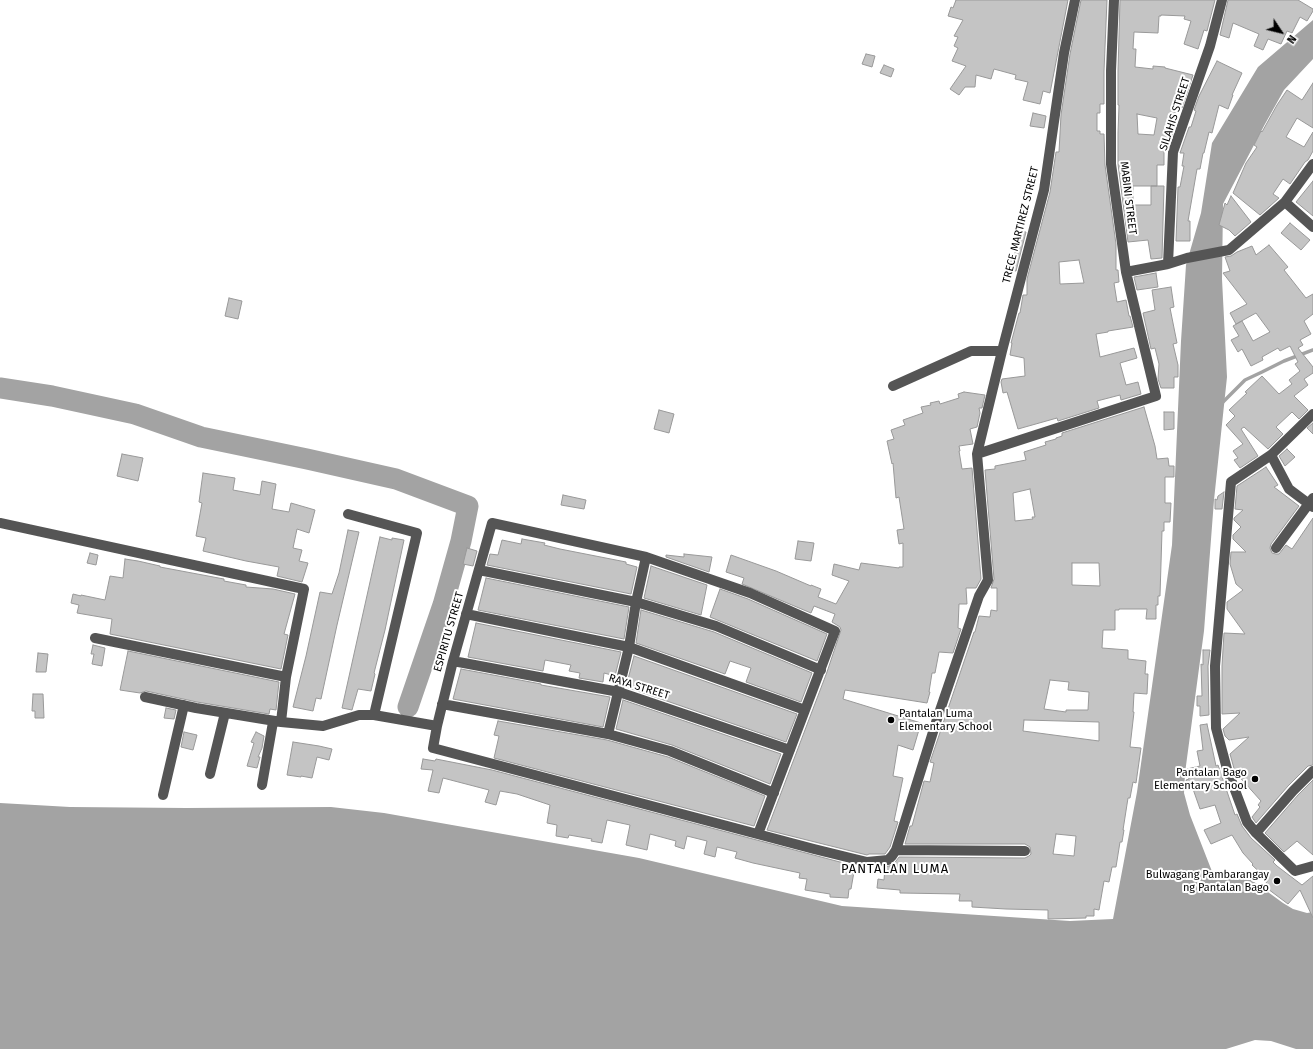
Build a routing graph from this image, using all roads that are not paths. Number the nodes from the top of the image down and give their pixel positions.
1 (1075, 0) edge
2 (1114, 0) edge
3 (1222, 0) edge
4 (1313, 164) edge
5 (1285, 202) junction
6 (1313, 227) edge
7 (1168, 264) junction
8 (1126, 272) junction
9 (1002, 351) junction
10 (893, 386) dead end
11 (1313, 414) edge
12 (978, 454) junction
13 (1271, 455) junction
14 (1312, 503) edge
15 (348, 514) dead end
16 (0, 523) edge
17 (1276, 548) dead end
18 (646, 557) junction
19 (479, 570) junction
20 (636, 602) junction
21 (466, 614) junction
22 (95, 638) dead end
23 (629, 647) junction
24 (453, 661) junction
25 (821, 670) junction
26 (286, 677) junction
27 (619, 692) junction
28 (144, 697) dead end
29 (442, 704) junction
30 (184, 705) junction
31 (805, 710) junction
32 (225, 713) junction
33 (379, 716) junction
34 (277, 722) junction
35 (433, 725) junction
36 (608, 734) junction
37 (790, 750) junction
38 (1313, 770) edge
39 (210, 774) dead end
40 (262, 785) dead end
41 (774, 793) junction
42 (163, 795) dead end
43 (1256, 833) junction
44 (758, 834) junction
45 (896, 850) junction
46 (1025, 851) dead end
47 (1313, 866) edge

1 - 9 street, TRECE MARTIREZ STREET
2 - 8 street, MABINI STREET
3 - 7 street, SILAHIS STREET
4 - 5 street
5 - 6 street
5 - 7 street
7 - 8 street
8 - 12 street, MABINI STREET
9 - 10 street
9 - 12 street, TRECE MARTIREZ STREET
11 - 13 street
12 - 45 street, TRECE MARTIREZ STREET
13 - 14 street
13 - 43 street
14 - 17 street
15 - 33 street
16 - 26 street
18 - 19 street, ESPIRITU STREET
18 - 20 street
18 - 25 street
19 - 20 street
19 - 21 street, ESPIRITU STREET
20 - 23 street
20 - 25 street
21 - 23 street
21 - 24 street, ESPIRITU STREET
22 - 26 street
23 - 27 street
23 - 31 street
24 - 27 street, RAYA STREET
24 - 29 street, ESPIRITU STREET
25 - 31 street
26 - 34 street
27 - 36 street
27 - 37 street, RAYA STREET
28 - 30 street
29 - 35 street, ESPIRITU STREET
29 - 36 street
30 - 32 street
30 - 42 street
31 - 37 street
32 - 34 street
32 - 39 street
33 - 34 street
33 - 35 street
34 - 40 street
35 - 44 street, ESPIRITU STREET
36 - 41 street
37 - 41 street
38 - 43 street
41 - 44 street
43 - 47 street
44 - 45 street
45 - 46 street

